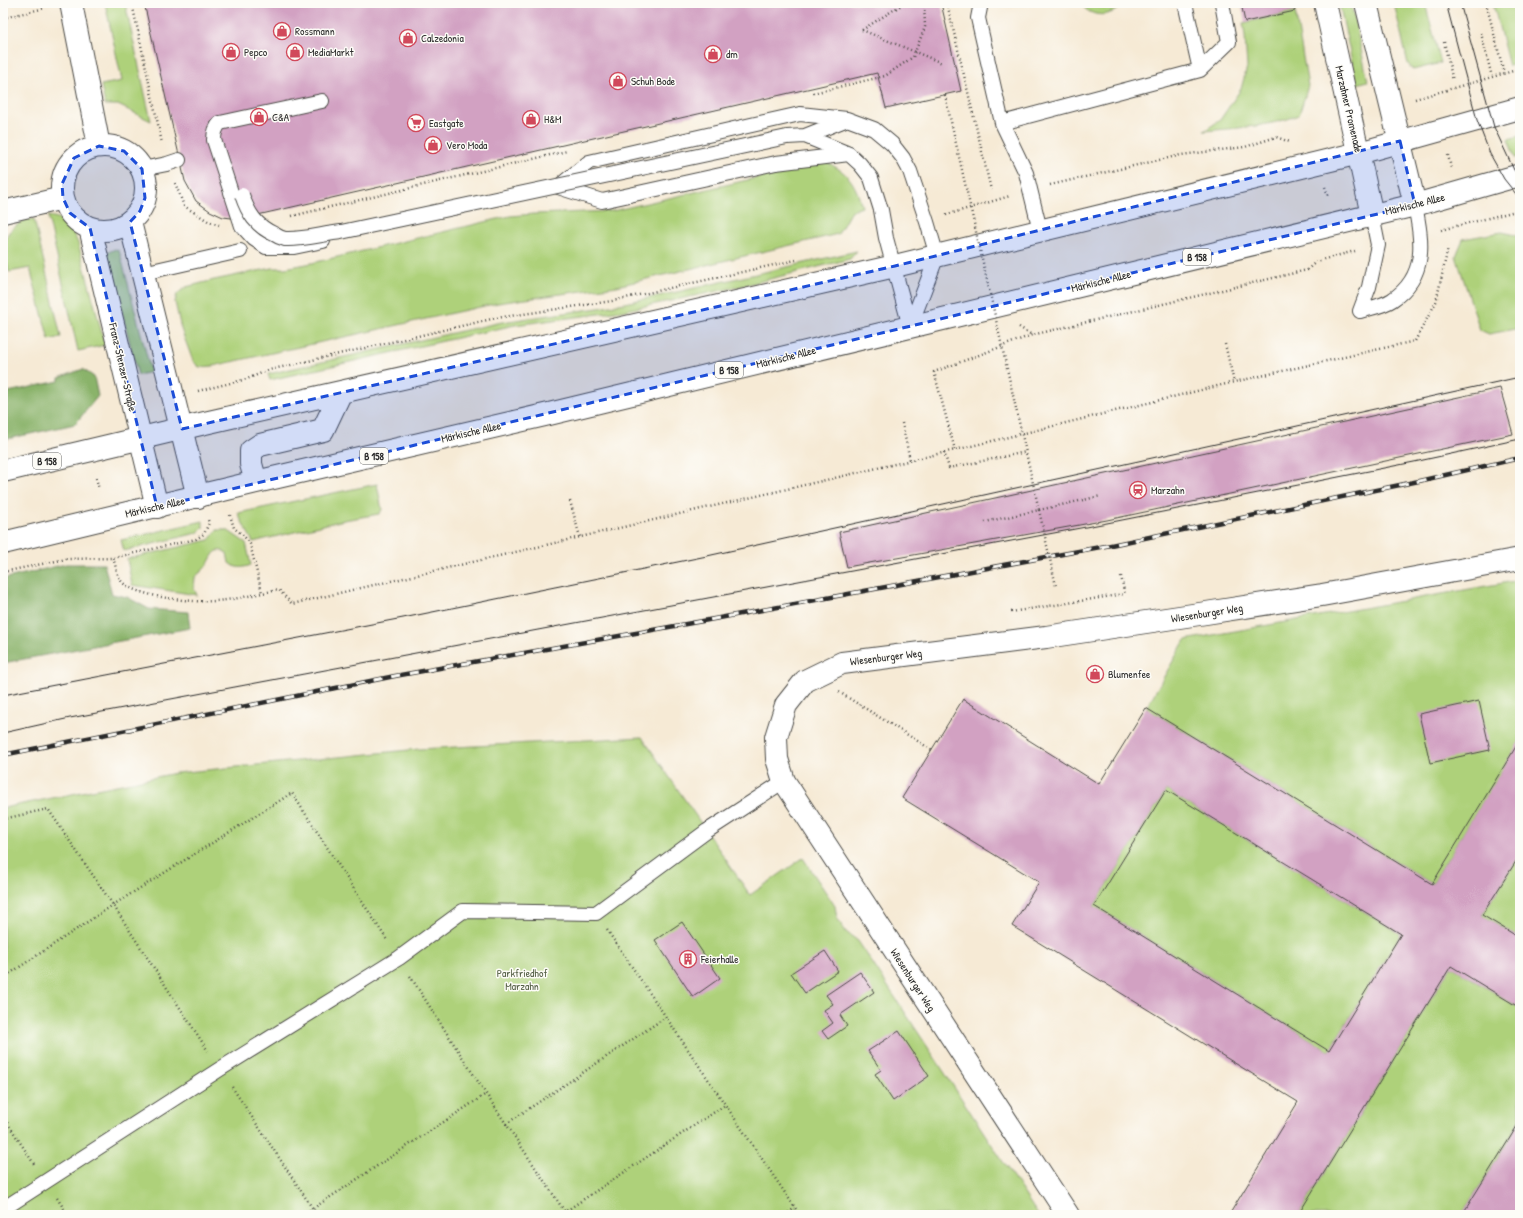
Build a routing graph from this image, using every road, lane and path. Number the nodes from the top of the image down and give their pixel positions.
1 (71, 3) edge
2 (132, 3) edge
3 (919, 3) edge
4 (924, 3) edge
5 (948, 3) edge
6 (981, 3) edge
7 (1185, 3) edge
8 (1222, 3) edge
9 (1325, 3) edge
10 (1366, 3) edge
11 (1486, 3) edge
12 (903, 4) edge
13 (49, 7) dead end
14 (3, 18) edge
15 (1481, 33) dead end
16 (1444, 42) dead end
17 (942, 63) dead end
18 (1520, 69) edge
19 (1200, 70) junction
20 (1492, 73) dead end
21 (1504, 73) junction
22 (1453, 81) dead end
23 (1443, 91) dead end
24 (808, 94) dead end
25 (945, 94) dead end
26 (322, 102) dead end
27 (1520, 108) edge
28 (847, 119) junction
29 (1002, 123) junction
30 (805, 136) junction
31 (1400, 141) junction
32 (1294, 144) dead end
33 (99, 146) junction
34 (575, 149) dead end
35 (1359, 153) junction
36 (849, 154) junction
37 (1447, 155) dead end
38 (172, 162) junction
39 (142, 169) junction
40 (1453, 175) dead end
41 (1520, 175) edge
42 (558, 187) junction
43 (1325, 187) dead end
44 (991, 190) dead end
45 (1031, 190) junction
46 (242, 195) dead end
47 (63, 198) junction
48 (1328, 198) dead end
49 (1415, 205) junction
50 (1520, 210) edge
51 (3, 212) edge
52 (954, 212) dead end
53 (1372, 214) junction
54 (287, 217) dead end
55 (130, 222) junction
56 (1467, 223) dead end
57 (220, 226) dead end
58 (90, 228) junction
59 (1040, 230) junction
60 (1448, 248) dead end
61 (240, 251) dead end
62 (937, 256) junction
63 (802, 259) dead end
64 (895, 266) junction
65 (1307, 270) dead end
66 (143, 273) junction
67 (910, 327) junction
68 (1225, 344) dead end
69 (1234, 382) junction
70 (214, 388) dead end
71 (341, 392) junction
72 (902, 422) dead end
73 (182, 429) junction
74 (140, 438) junction
75 (954, 450) junction
76 (944, 452) junction
77 (1026, 452) junction
78 (910, 460) junction
79 (3, 471) edge
80 (96, 478) dead end
81 (256, 482) junction
82 (98, 489) dead end
83 (1101, 496) dead end
84 (198, 497) junction
85 (570, 500) dead end
86 (157, 507) junction
87 (1039, 510) junction
88 (230, 515) dead end
89 (985, 522) dead end
90 (209, 523) dead end
91 (580, 537) junction
92 (3, 543) edge
93 (113, 558) junction
94 (1520, 559) edge
95 (3, 572) edge
96 (1056, 586) dead end
97 (262, 592) junction
98 (1124, 594) dead end
99 (1011, 612) dead end
100 (833, 689) dead end
101 (932, 750) dead end
102 (784, 781) junction
103 (3, 819) edge
104 (113, 905) junction
105 (596, 913) junction
106 (398, 958) junction
107 (3, 978) edge
108 (666, 1017) junction
109 (220, 1069) junction
110 (486, 1094) junction
111 (725, 1105) junction
112 (506, 1124) junction
113 (795, 1208) junction
114 (3, 1209) edge
115 (313, 1209) junction
116 (565, 1212) junction
117 (303, 1215) edge
118 (317, 1215) edge
119 (560, 1215) edge
120 (567, 1215) edge
121 (785, 1215) edge
122 (800, 1215) edge
123 (1068, 1215) edge

1 - 33 main road
2 - 38 path
3 - 12 path
4 - 24 path
5 - 44 path
6 - 29 lane
7 - 19 lane
8 - 19 lane
9 - 35 main road, Marzahner Promenade
10 - 31 main road
11 - 21 path
12 - 17 path
13 - 14 path
15 - 20 path
16 - 22 path
18 - 21 path
19 - 29 lane
21 - 23 path
25 - 77 path, bridge
26 - 42 lane
27 - 31 main road, B 158
28 - 30 lane
28 - 42 lane
28 - 62 lane
29 - 45 lane
30 - 36 lane
30 - 46 lane, bridge
31 - 35 main road, B 158
31 - 49 main road
32 - 45 path
33 - 39 main road
33 - 47 main road
34 - 54 path
35 - 53 main road, Marzahner Promenade
35 - 59 main road, B 158
36 - 42 lane
36 - 64 lane
37 - 40 path
38 - 39 lane
38 - 57 path
39 - 55 main road
41 - 49 main road, Märkische Allee / B 158
43 - 48 path
45 - 52 path
45 - 59 lane
47 - 51 main road
47 - 58 main road
49 - 53 main road, Märkische Allee / B 158
49 - 53 lane
50 - 56 path
53 - 67 main road, Märkische Allee / B 158
55 - 58 main road
55 - 66 main road
58 - 74 main road, Franz-Stenzer-Straße
59 - 62 main road, B 158
60 - 69 path
61 - 66 lane
62 - 64 main road, B 158
62 - 67 lane
63 - 70 path
64 - 67 lane
64 - 71 main road, B 158
65 - 75 path
66 - 73 main road
67 - 81 main road, Märkische Allee / B 158
68 - 69 path
69 - 75 path
71 - 73 main road, B 158
71 - 81 main road
72 - 78 path
73 - 74 main road, B 158
73 - 84 main road
74 - 79 main road, B 158
74 - 86 main road, Franz-Stenzer-Straße
75 - 76 path
76 - 77 path
76 - 78 path
77 - 87 path, bridge
78 - 91 path
80 - 82 path
81 - 84 main road, Märkische Allee / B 158
83 - 87 path
84 - 86 main road, Märkische Allee / B 158
85 - 91 path
86 - 92 main road, Märkische Allee / B 158
87 - 89 path, bridge
87 - 96 path, bridge
88 - 97 path
90 - 93 path
91 - 97 path
93 - 95 path
93 - 97 path
94 - 102 main road, Wiesenburger Weg
98 - 99 path
100 - 101 path
102 - 105 lane
102 - 123 main road, Wiesenburger Weg
103 - 104 path
104 - 106 path
104 - 107 path
104 - 109 path
105 - 106 lane
105 - 108 path
106 - 109 lane
106 - 110 path
108 - 111 path
108 - 112 path
109 - 114 lane
109 - 115 path
110 - 112 path
110 - 115 path
111 - 113 path
111 - 116 path
112 - 116 path
113 - 121 path
113 - 122 path
115 - 117 path
115 - 118 path
116 - 119 path
116 - 120 path

